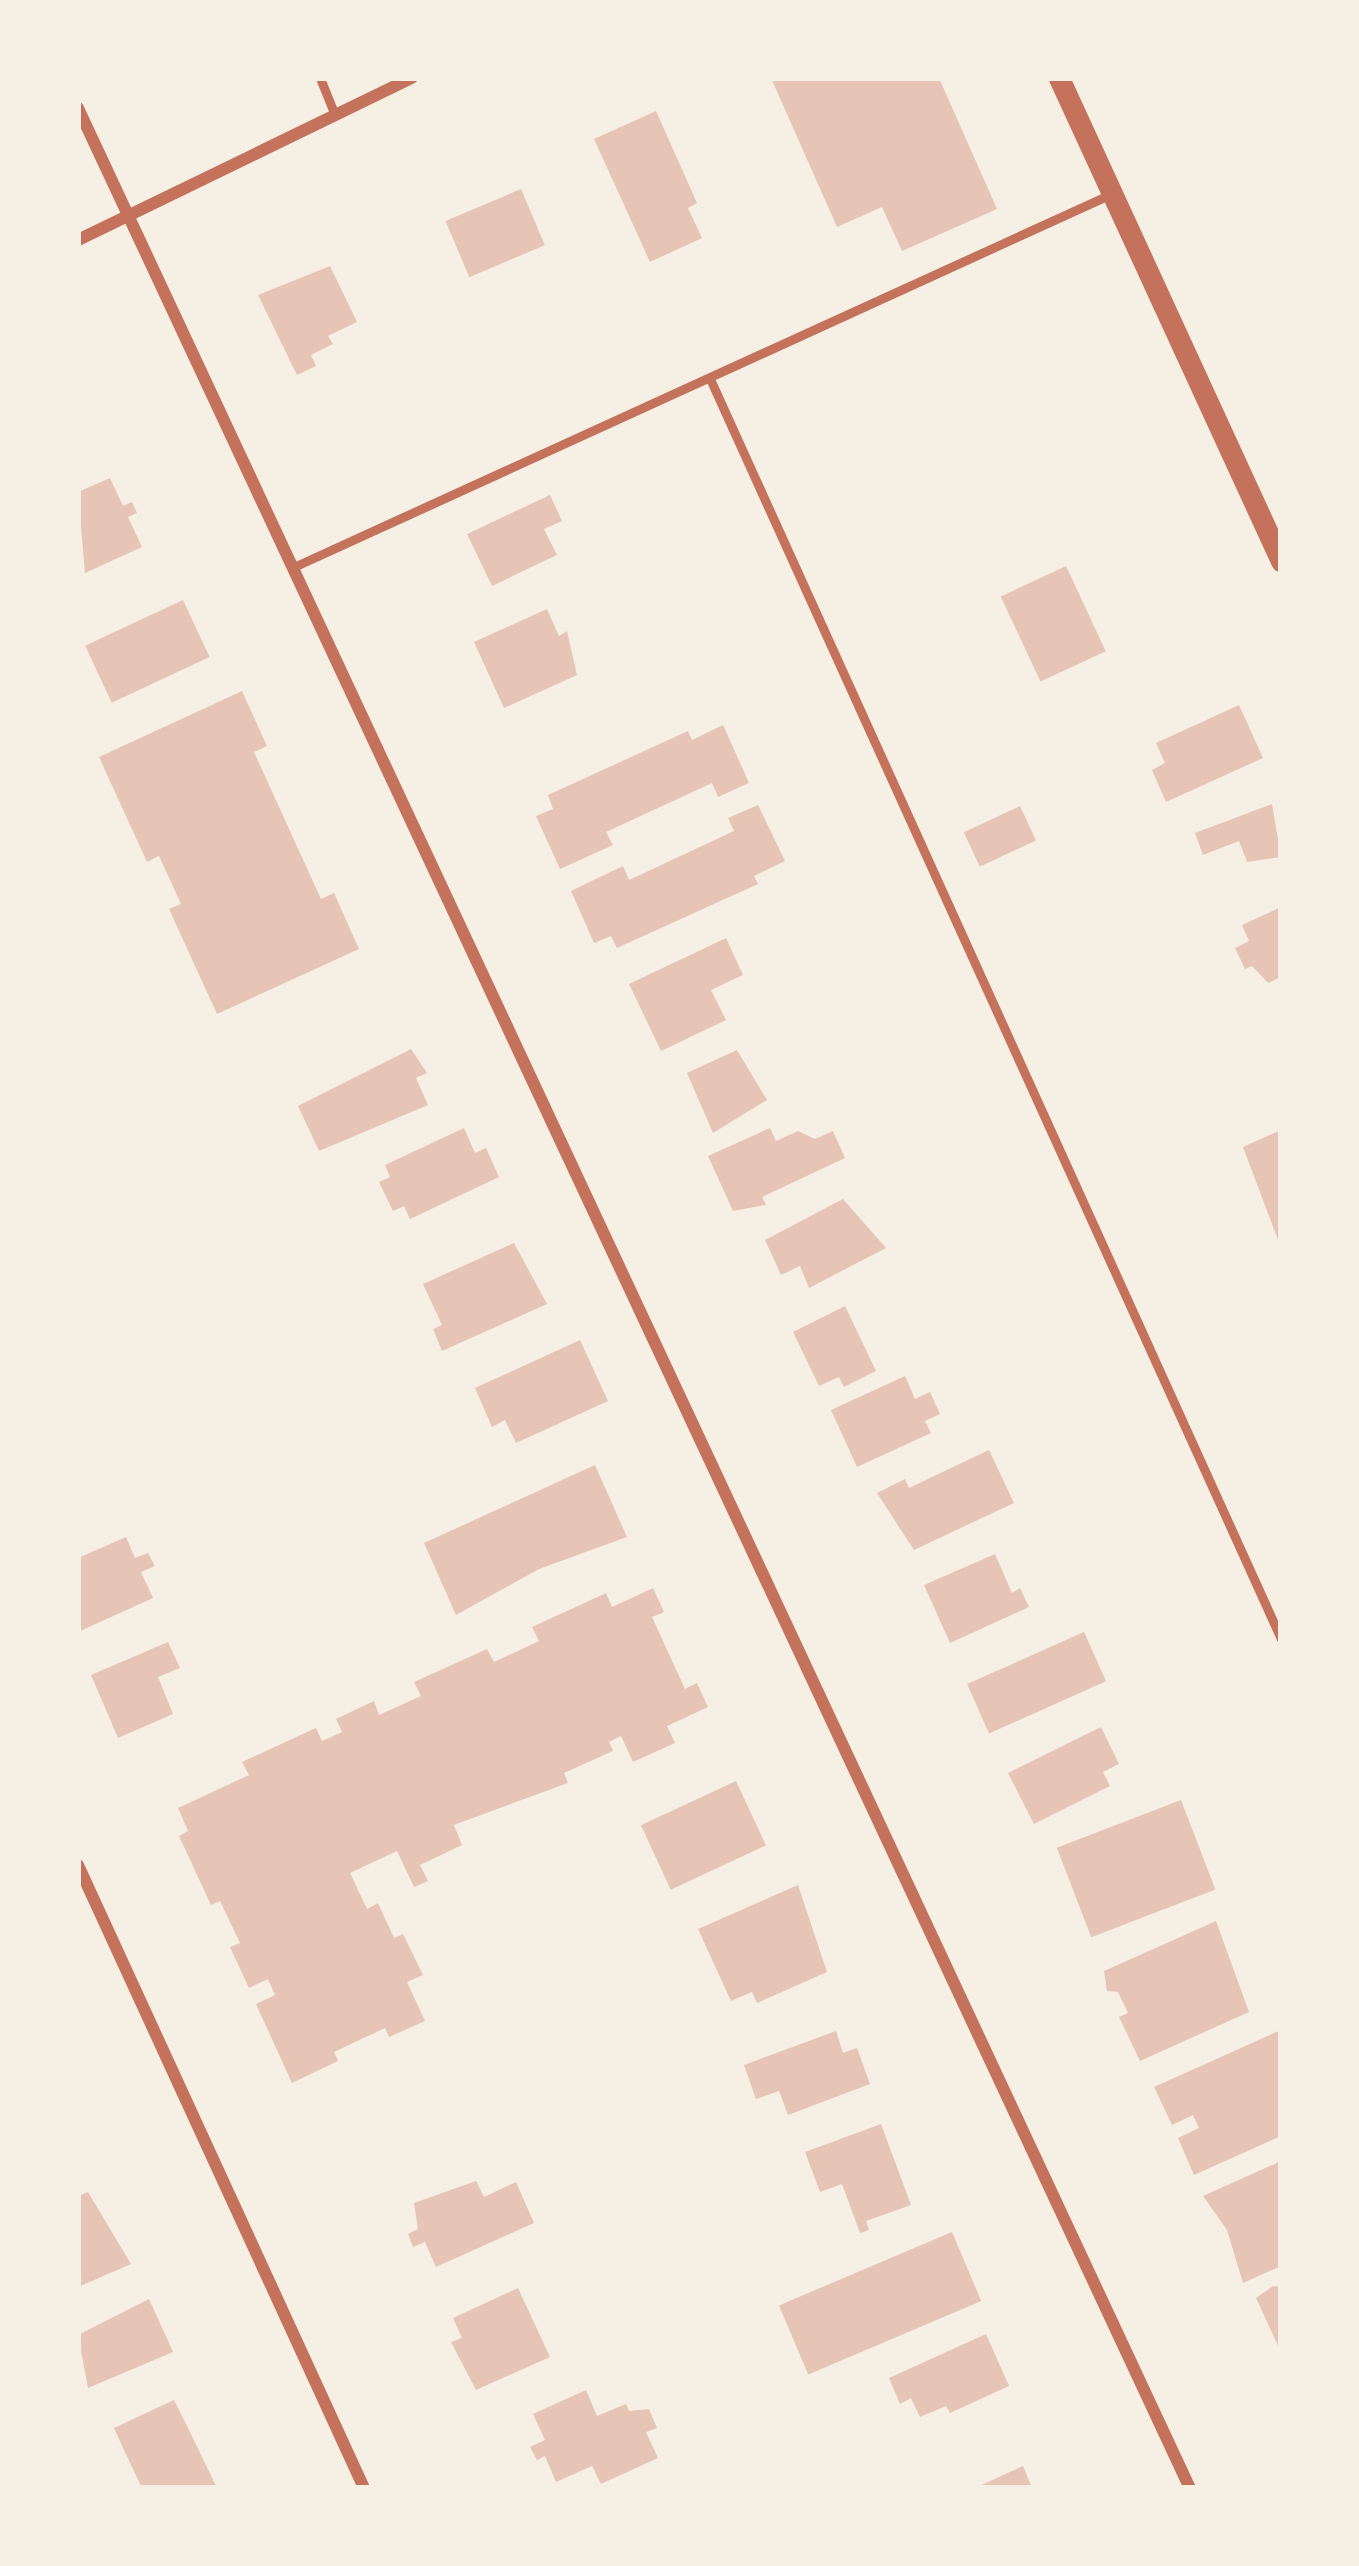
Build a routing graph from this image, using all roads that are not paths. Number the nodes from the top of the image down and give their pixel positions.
1 (320, 78) edge
2 (412, 78) edge
3 (1059, 78) edge
4 (78, 107) edge
5 (335, 115) junction
6 (1114, 192) junction
7 (128, 215) junction
8 (78, 240) edge
9 (711, 381) junction
10 (1281, 561) edge
11 (298, 565) junction
12 (1281, 1639) edge
13 (78, 1865) edge
14 (364, 2488) edge
15 (1190, 2488) edge

1 - 5 lane
2 - 5 street
3 - 6 street
4 - 7 street
5 - 7 street
6 - 9 lane
6 - 10 street
7 - 8 street
7 - 11 street
9 - 11 lane
9 - 12 lane
11 - 15 street
13 - 14 street

